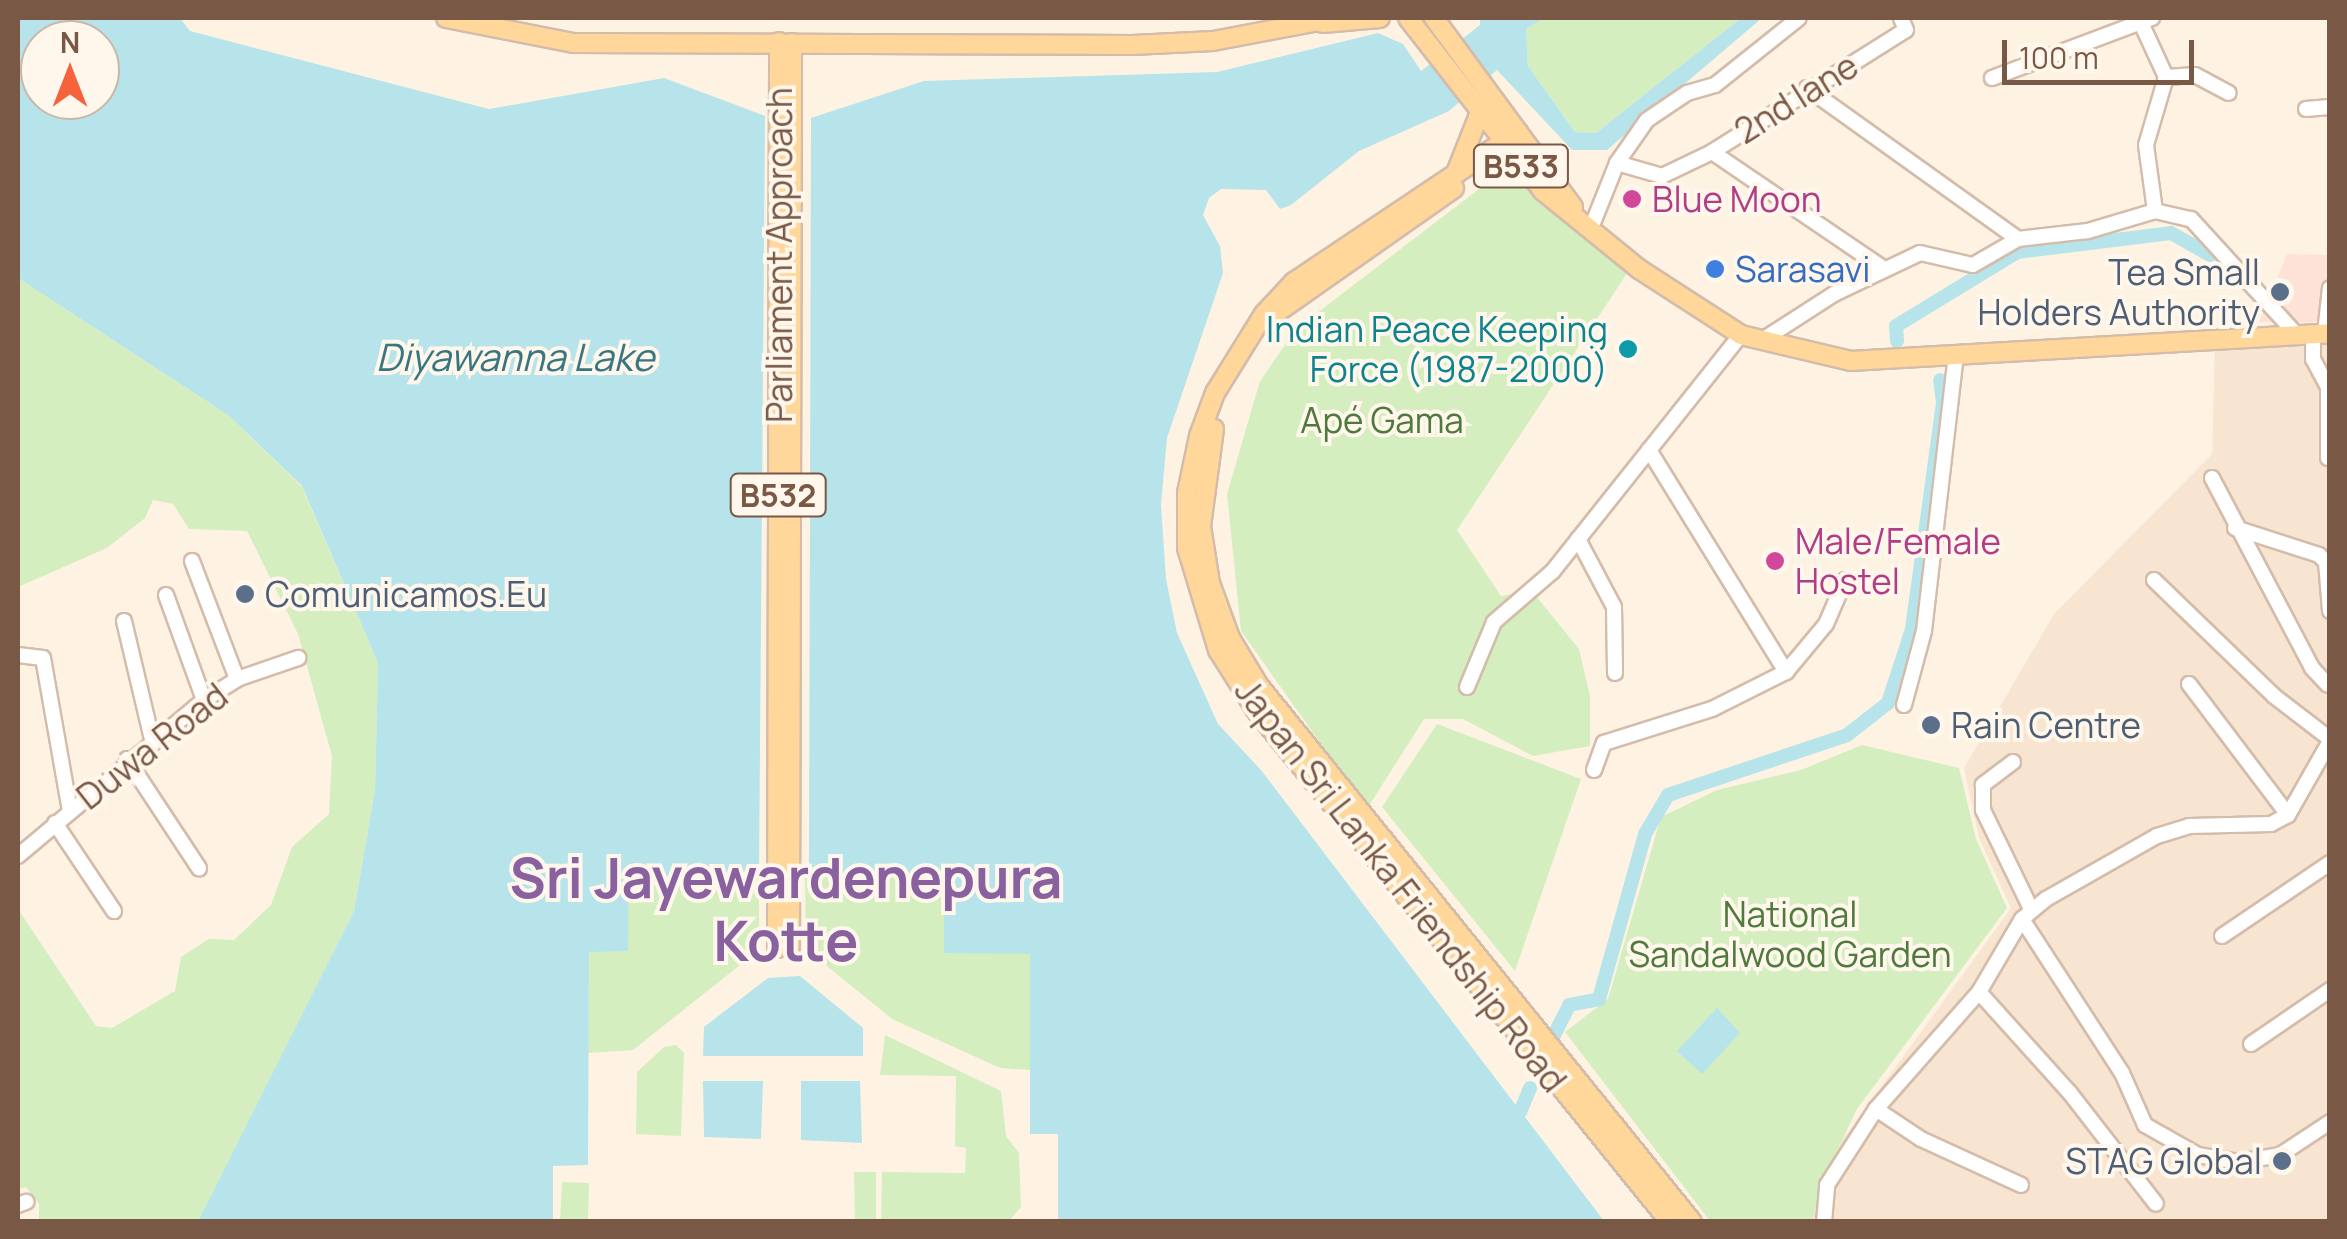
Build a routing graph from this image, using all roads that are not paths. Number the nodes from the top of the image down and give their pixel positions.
1 (446, 18) edge
2 (1408, 18) edge
3 (1799, 18) edge
4 (1900, 18) edge
5 (1327, 20) edge
6 (1372, 20) edge
7 (2147, 21) edge
8 (1444, 28) edge
9 (1419, 36) junction
10 (786, 42) junction
11 (2166, 77) junction
12 (1992, 78) dead end
13 (1807, 88) junction
14 (2229, 93) dead end
15 (2330, 108) edge
16 (2306, 109) dead end
17 (1482, 110) junction
18 (1513, 142) junction
19 (1712, 152) junction
20 (1618, 163) junction
21 (1456, 174) junction
22 (2156, 211) junction
23 (1585, 222) junction
24 (2018, 239) junction
25 (1884, 269) junction
26 (2330, 288) edge
27 (2316, 333) edge
28 (1741, 334) junction
29 (1761, 341) junction
30 (1956, 356) junction
31 (1648, 450) junction
32 (2328, 458) edge
33 (2212, 478) dead end
34 (2234, 528) junction
35 (1578, 539) junction
36 (192, 561) dead end
37 (1845, 580) dead end
38 (2154, 580) dead end
39 (166, 595) dead end
40 (2330, 611) edge
41 (124, 621) dead end
42 (18, 655) edge
43 (298, 658) dead end
44 (2330, 666) edge
45 (1786, 672) junction
46 (1616, 673) dead end
47 (237, 680) junction
48 (2188, 684) dead end
49 (1467, 687) dead end
50 (2329, 688) edge
51 (204, 700) junction
52 (1904, 705) dead end
53 (152, 739) junction
54 (2330, 740) edge
55 (127, 760) junction
56 (2013, 762) dead end
57 (1594, 770) dead end
58 (70, 810) junction
59 (2288, 815) junction
60 (56, 823) junction
61 (18, 856) edge
62 (2330, 863) edge
63 (198, 868) dead end
64 (114, 910) dead end
65 (2027, 915) junction
66 (2222, 936) dead end
67 (783, 948) dead end
68 (2330, 990) edge
69 (1979, 992) junction
70 (2251, 1044) dead end
71 (1876, 1108) junction
72 (2330, 1122) edge
73 (2020, 1184) dead end
74 (2156, 1204) dead end
75 (1670, 1222) edge
76 (1692, 1222) edge
77 (1824, 1222) edge

1 - 10 main road
2 - 9 main road, B533
3 - 20 street
4 - 13 street, 2nd lane
5 - 6 main road
5 - 10 main road
6 - 9 main road
7 - 11 street
7 - 12 street
8 - 17 main road, B533
9 - 17 main road, B533
10 - 67 main road, Parliament Approach / B532
11 - 14 street
11 - 22 street
13 - 19 street, 2nd lane
13 - 24 street
15 - 16 street
17 - 18 main road, B533
17 - 21 main road
18 - 21 main road, Japan Sri Lanka Friendship Road
18 - 23 main road, B533
18 - 76 main road, Japan Sri Lanka Friendship Road
19 - 20 street, 2nd lane
19 - 25 street
20 - 23 street
21 - 75 main road, Japan Sri Lanka Friendship Road
22 - 24 street
22 - 27 street
23 - 28 main road, B533
24 - 25 street
25 - 29 street
26 - 27 street
27 - 30 main road, B533
27 - 32 street
28 - 29 main road, B533
28 - 31 street
29 - 30 main road, B533
30 - 52 street
31 - 35 street
31 - 45 street
33 - 34 street
34 - 40 street
34 - 50 street
35 - 46 street
35 - 49 street
36 - 47 street
37 - 45 street
38 - 54 street
39 - 51 street
41 - 53 street
42 - 58 street
43 - 47 street, Duwa Road
44 - 50 street
45 - 57 street
47 - 51 street, Duwa Road
48 - 59 street
51 - 53 street, Duwa Road
53 - 55 street, Duwa Road
54 - 59 street
55 - 58 street, Duwa Road
55 - 63 street
56 - 65 street
58 - 60 street, Duwa Road
59 - 65 street
60 - 61 street, Duwa Road
60 - 64 street
62 - 66 street
65 - 69 street
65 - 72 street
68 - 70 street
69 - 71 street
69 - 74 street
71 - 73 street
71 - 77 street

